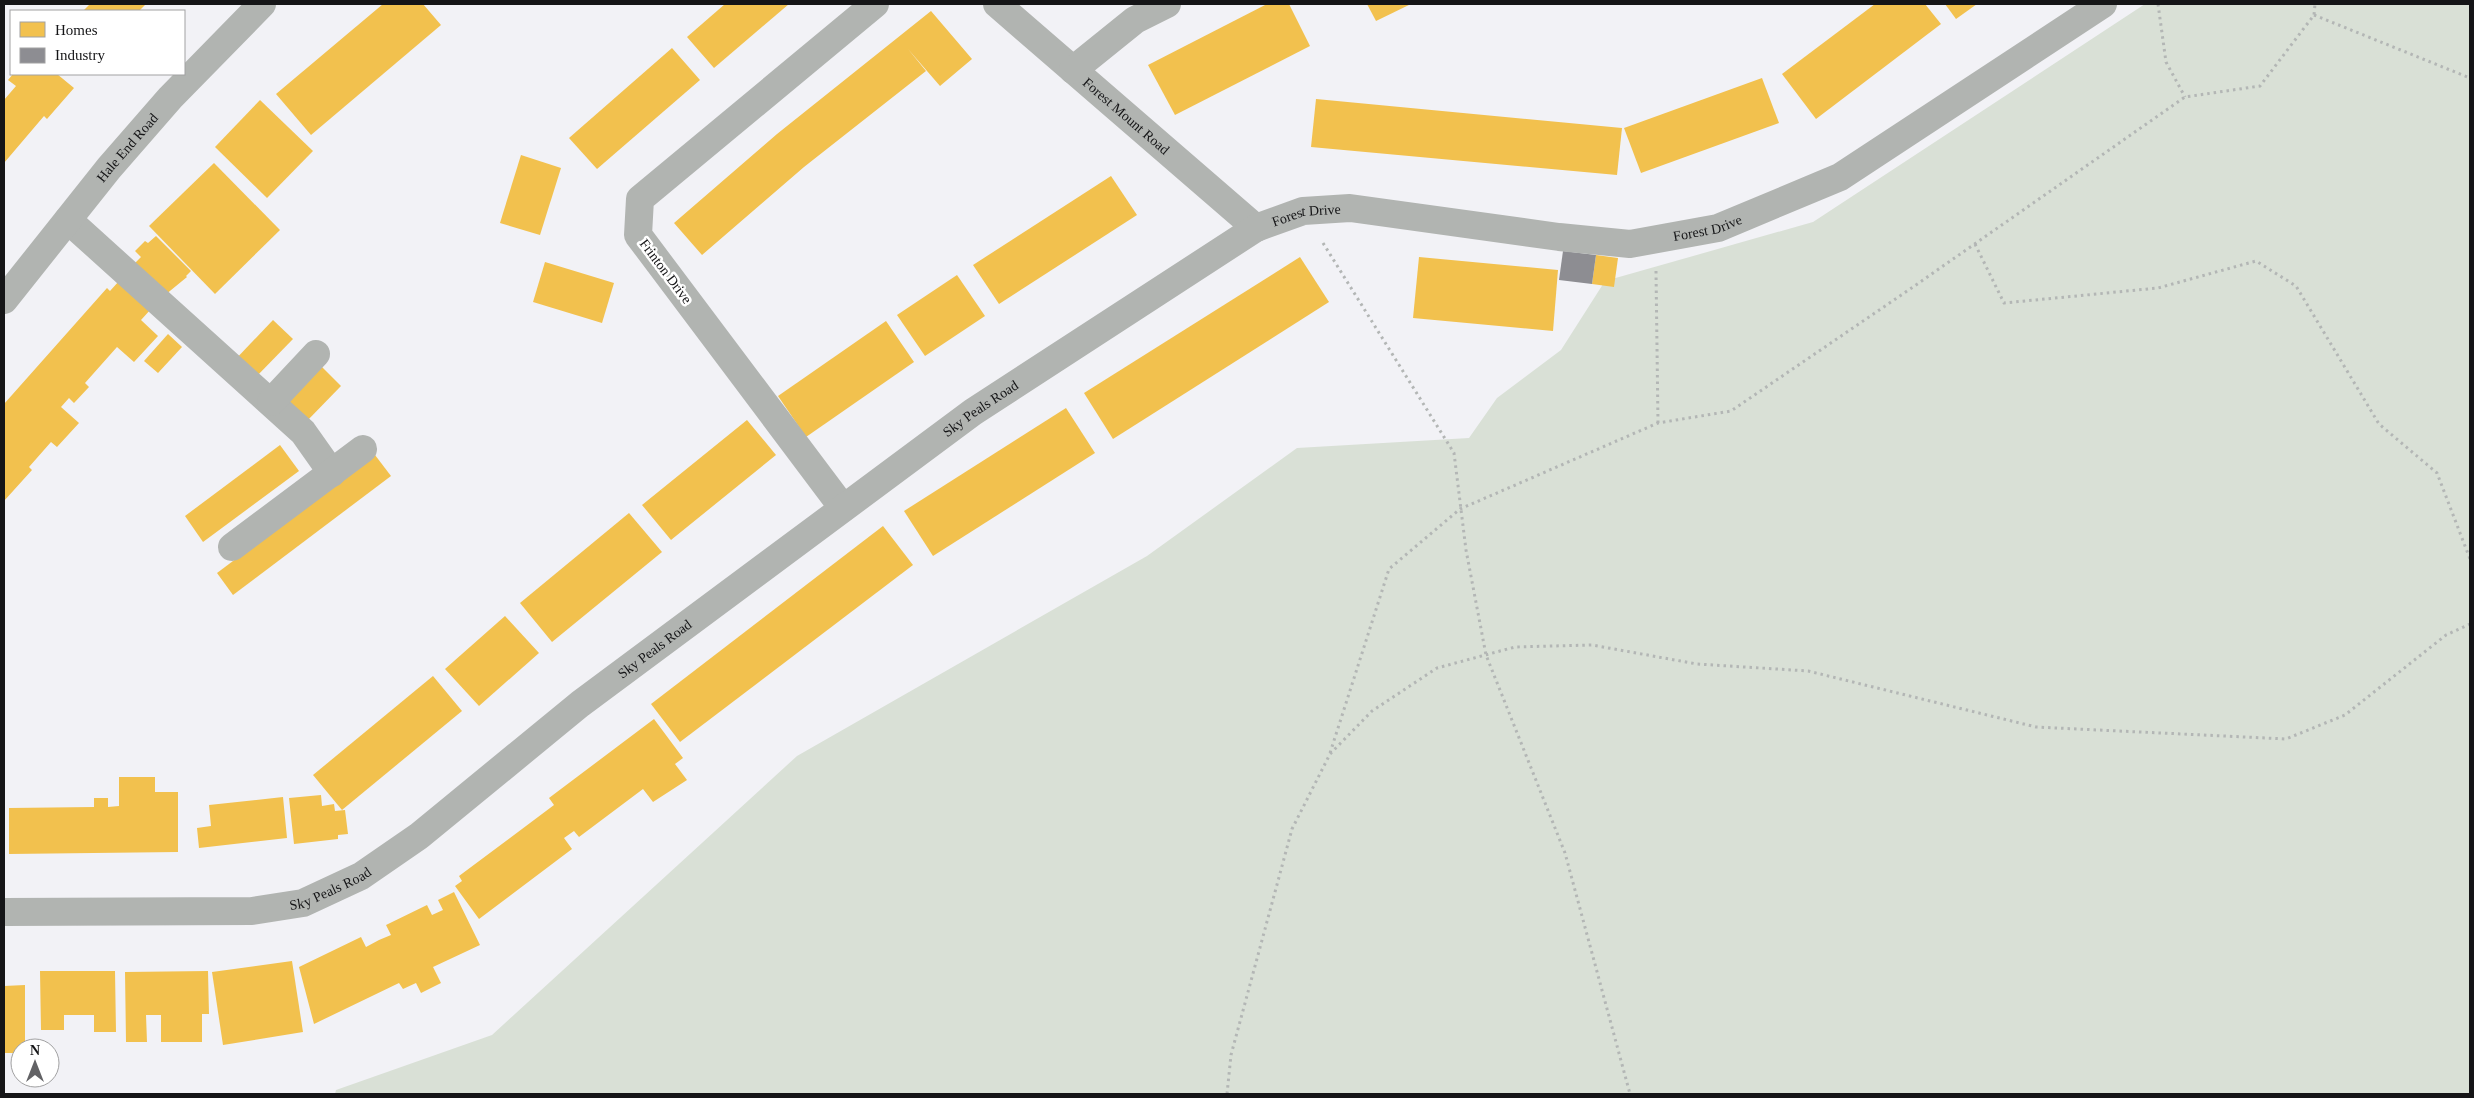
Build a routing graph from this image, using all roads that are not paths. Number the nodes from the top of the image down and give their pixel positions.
1 (262, 4) edge
2 (876, 4) edge
3 (997, 4) edge
4 (1167, 4) edge
5 (2103, 4) edge
6 (1074, 70) junction
7 (68, 220) junction
8 (1256, 228) junction
9 (4, 300) edge
10 (316, 354) dead end
11 (271, 402) junction
12 (363, 449) dead end
13 (332, 473) junction
14 (843, 508) junction
15 (232, 547) dead end
16 (4, 912) edge

1 - 7 street, Hale End Road
2 - 14 street, Frinton Drive
3 - 6 street, Forest Mount Road
4 - 6 street
5 - 8 street, Forest Drive
6 - 8 street, Forest Mount Road
7 - 9 street, Hale End Road
7 - 11 street
8 - 14 street, Sky Peals Road
10 - 11 street
11 - 13 street
12 - 13 street
13 - 15 street
14 - 16 street, Sky Peals Road

